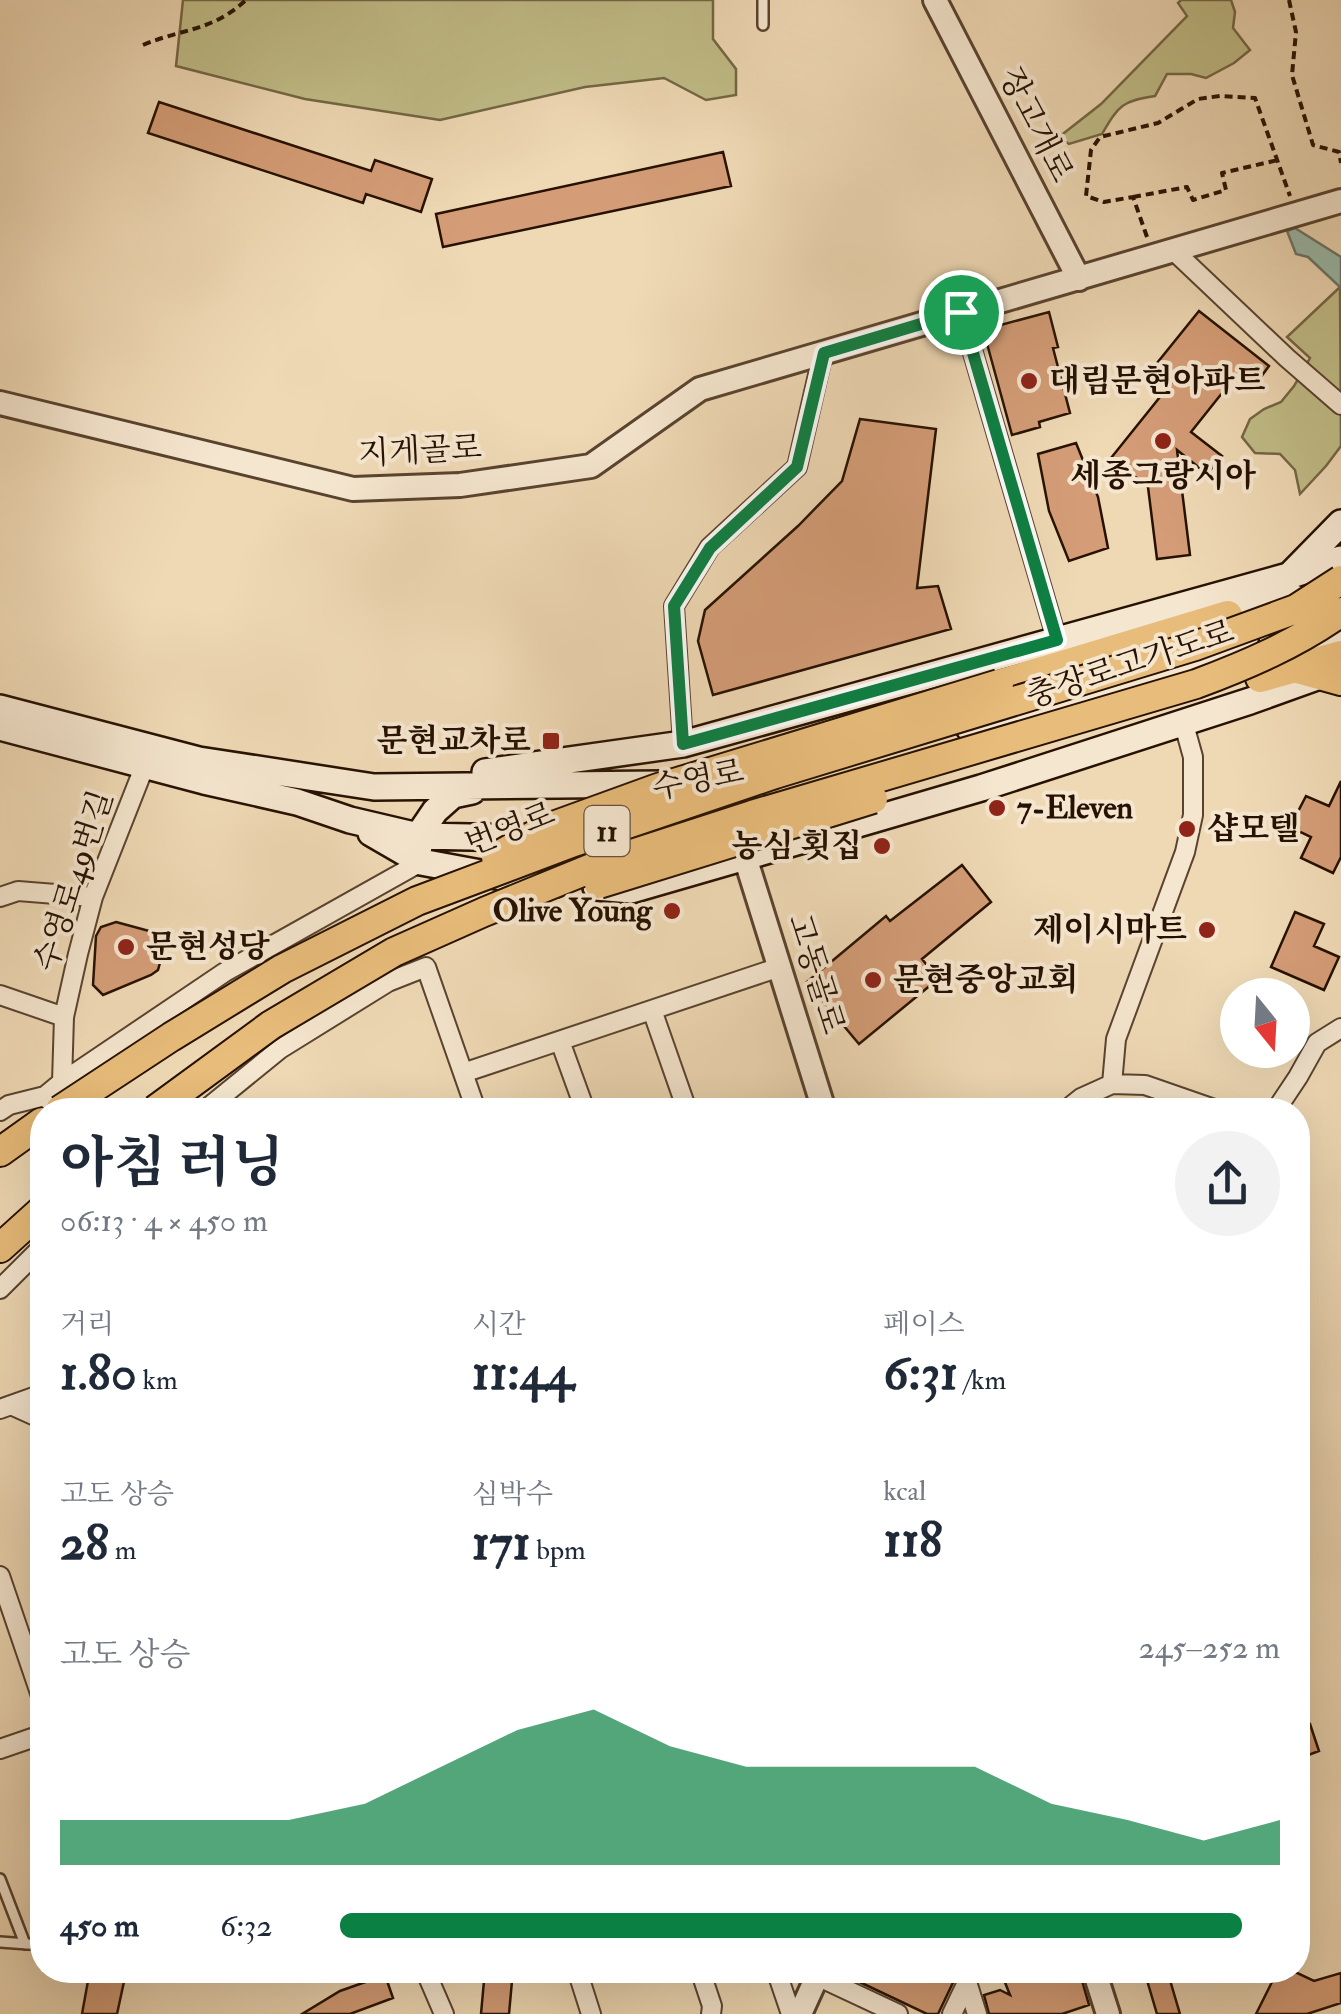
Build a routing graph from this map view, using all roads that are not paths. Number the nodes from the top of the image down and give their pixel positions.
1 (764, 0) edge
2 (935, 0) edge
3 (763, 25) dead end
4 (1341, 201) edge
5 (1163, 253) junction
6 (1079, 279) junction
7 (961, 312) junction
8 (824, 353) junction
9 (0, 403) edge
10 (1341, 405) edge
11 (1341, 523) edge
12 (1341, 559) edge
13 (1288, 576) junction
14 (1341, 583) edge
15 (1341, 597) edge
16 (1341, 612) edge
17 (1228, 615) junction
18 (1057, 640) junction
19 (1341, 640) edge
20 (1195, 646) joint
21 (1336, 669) edge
22 (0, 708) edge
23 (1183, 721) junction
24 (0, 728) edge
25 (683, 744) junction
26 (932, 763) joint
27 (145, 765) junction
28 (350, 784) junction
29 (500, 786) junction
30 (419, 849) junction
31 (745, 858) junction
32 (0, 897) edge
33 (93, 897) junction
34 (416, 901) junction
35 (394, 952) junction
36 (780, 967) junction
37 (0, 995) edge
38 (652, 1010) junction
39 (64, 1017) junction
40 (1341, 1028) edge
41 (560, 1041) junction
42 (464, 1073) junction
43 (62, 1082) junction
44 (1112, 1084) junction
45 (56, 1098) edge
46 (70, 1098) edge
47 (171, 1098) edge
48 (220, 1098) edge
49 (472, 1098) edge
50 (580, 1098) edge
51 (683, 1098) edge
52 (820, 1098) edge
53 (1082, 1098) edge
54 (1182, 1098) edge
55 (1284, 1098) edge
56 (3, 1106) edge
57 (30, 1108) edge
58 (30, 1127) edge
59 (0, 1152) edge
60 (30, 1221) edge
61 (0, 1248) edge
62 (30, 1259) edge
63 (0, 1289) edge
64 (30, 1398) edge
65 (6, 1407) edge
66 (30, 1415) edge
67 (0, 1576) edge
68 (30, 1664) edge
69 (30, 1737) edge
70 (0, 1749) edge
71 (0, 1879) edge
72 (0, 1942) edge
73 (25, 1944) junction
74 (30, 1944) edge
75 (431, 1983) edge
76 (581, 1983) edge
77 (704, 1983) edge
78 (780, 1983) edge
79 (814, 1983) edge
80 (838, 1983) edge
81 (967, 1983) edge
82 (971, 1983) edge
83 (1098, 1983) edge
84 (444, 2014) edge
85 (591, 2014) edge
86 (710, 2014) edge
87 (791, 2014) edge
88 (800, 2014) edge
89 (898, 2014) edge
90 (952, 2014) edge
91 (977, 2014) edge
92 (1108, 2014) edge

1 - 3 lane
2 - 6 street, 장고개로
4 - 5 street, 지게골로
5 - 6 street, 지게골로
5 - 10 street
6 - 7 street, 지게골로
7 - 8 street, 지게골로
7 - 18 street
8 - 9 street, 지게골로
8 - 25 street, 수영로
11 - 13 main road
12 - 13 main road, 수영로
13 - 17 main road
13 - 18 main road, 수영로
14 - 17 main road
14 - 20 highway, 충장로고가도로 / 11, bridge
15 - 29 main road, 수영로
16 - 26 highway, 충장로고가도로 / 11, bridge
17 - 34 highway, bridge
18 - 25 main road, 수영로
19 - 30 main road, 수영로
20 - 34 highway, 번영로 / 11, bridge
21 - 23 main road
21 - 35 highway, bridge
22 - 28 main road, 수영로
23 - 31 main road
23 - 44 street
24 - 27 main road
25 - 28 main road, 수영로
26 - 35 highway, 번영로 / 11, bridge
27 - 30 main road
27 - 33 street, 수영로49번길
28 - 29 main road, 수영로
29 - 30 main road
30 - 31 main road
30 - 43 street
31 - 36 street, 고동골로
32 - 33 street
33 - 39 street, 수영로49번길
34 - 46 highway, 번영로 / 11, bridge
35 - 47 highway, 번영로 / 11, bridge
36 - 38 street
36 - 52 street, 고동골로
37 - 39 street, 수영로49번길
38 - 41 street
38 - 51 street
39 - 43 street, 수영로49번길
40 - 55 street
41 - 42 street
41 - 50 street
42 - 48 street
42 - 49 street
43 - 45 street
44 - 53 street
44 - 54 street
56 - 57 street
58 - 59 highway, 번영로 / 11
60 - 61 highway
62 - 63 street
64 - 65 street
65 - 66 street
67 - 68 street
69 - 70 street
71 - 73 lane
72 - 73 lane
73 - 74 lane
75 - 84 street
76 - 85 street
77 - 86 street
78 - 87 street
79 - 88 street
80 - 89 street
81 - 90 street
82 - 91 street
83 - 92 street

